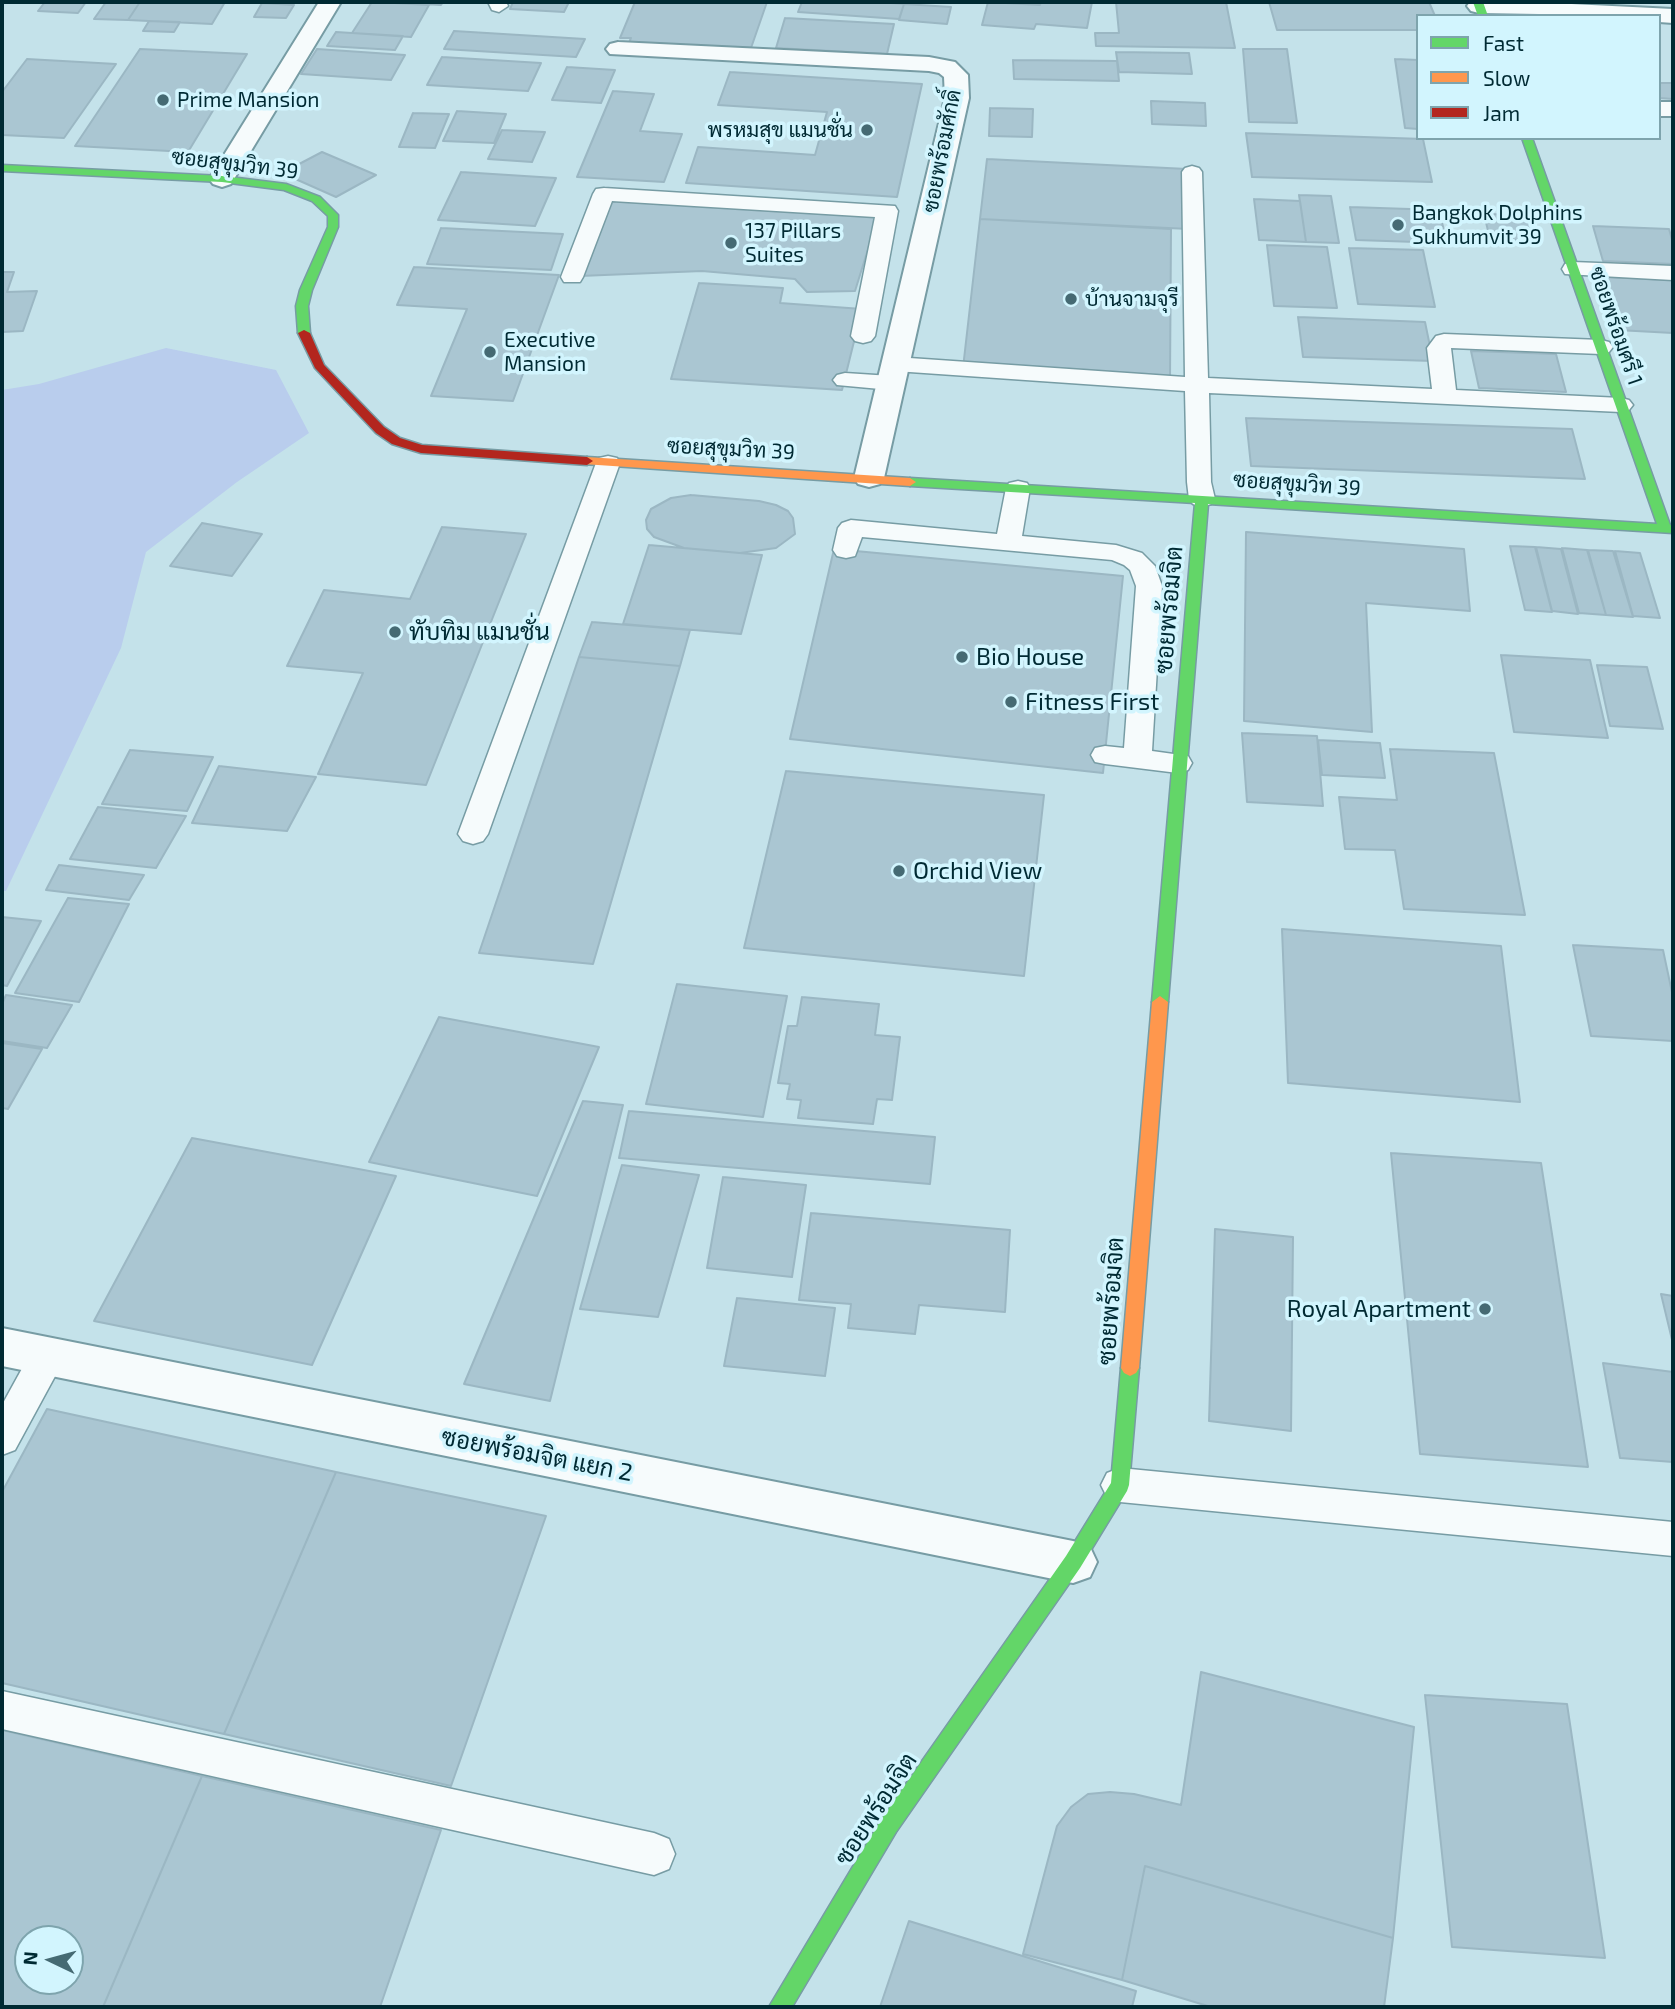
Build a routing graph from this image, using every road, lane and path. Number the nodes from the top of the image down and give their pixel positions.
1 (330, 2) edge
2 (1480, 8) edge
3 (1625, 14) edge
4 (618, 49) dead end
5 (1528, 140) edge
6 (2, 168) edge
7 (1192, 172) dead end
8 (222, 179) junction
9 (929, 215) junction
10 (883, 218) junction
11 (1573, 269) junction
12 (1673, 273) edge
13 (572, 277) dead end
14 (901, 338) junction
15 (1601, 347) junction
16 (893, 373) junction
17 (845, 380) dead end
18 (1198, 385) junction
19 (1445, 397) junction
20 (1621, 405) junction
21 (608, 463) junction
22 (869, 478) junction
23 (1018, 488) junction
24 (1202, 499) junction
25 (1669, 528) edge
26 (1008, 542) junction
27 (846, 550) dead end
28 (1105, 755) dead end
29 (1138, 759) junction
30 (1178, 763) junction
31 (473, 834) dead end
32 (2, 1347) edge
33 (48, 1356) junction
34 (2, 1439) edge
35 (1120, 1485) junction
36 (1673, 1539) edge
37 (1073, 1562) junction
38 (2, 1710) edge
39 (654, 1854) dead end
40 (780, 2007) edge

1 - 8 street
2 - 3 street
4 - 9 street, ซอยพร้อมศักดิ์
5 - 11 street, ซอยพร้อมศรี 1
6 - 8 street, ซอยสุขุมวิท 39
7 - 18 lane
8 - 21 street, ซอยสุขุมวิท 39
9 - 10 lane
9 - 14 street, ซอยพร้อมศักดิ์
10 - 13 lane
10 - 14 lane
11 - 12 lane
11 - 15 street, ซอยพร้อมศรี 1
14 - 16 street, ซอยพร้อมศักดิ์
15 - 19 lane
15 - 20 street, ซอยพร้อมศรี 1
16 - 17 lane
16 - 18 lane
16 - 22 street, ซอยพร้อมศักดิ์
18 - 19 lane
18 - 24 lane
19 - 20 lane
20 - 25 street, ซอยพร้อมศรี 1
21 - 22 street, ซอยสุขุมวิท 39
21 - 31 lane
22 - 23 street, ซอยสุขุมวิท 39
23 - 24 street, ซอยสุขุมวิท 39
23 - 26 lane
24 - 25 street, ซอยสุขุมวิท 39
24 - 30 street, ซอยพร้อมจิต
26 - 27 lane
26 - 29 lane
28 - 29 lane
29 - 30 lane
30 - 35 street, ซอยพร้อมจิต
32 - 33 street, ซอยพร้อมจิต แยก 2
33 - 34 lane
33 - 37 street, ซอยพร้อมจิต แยก 2
35 - 36 lane
35 - 37 street, ซอยพร้อมจิต
37 - 40 street, ซอยพร้อมจิต
38 - 39 lane

